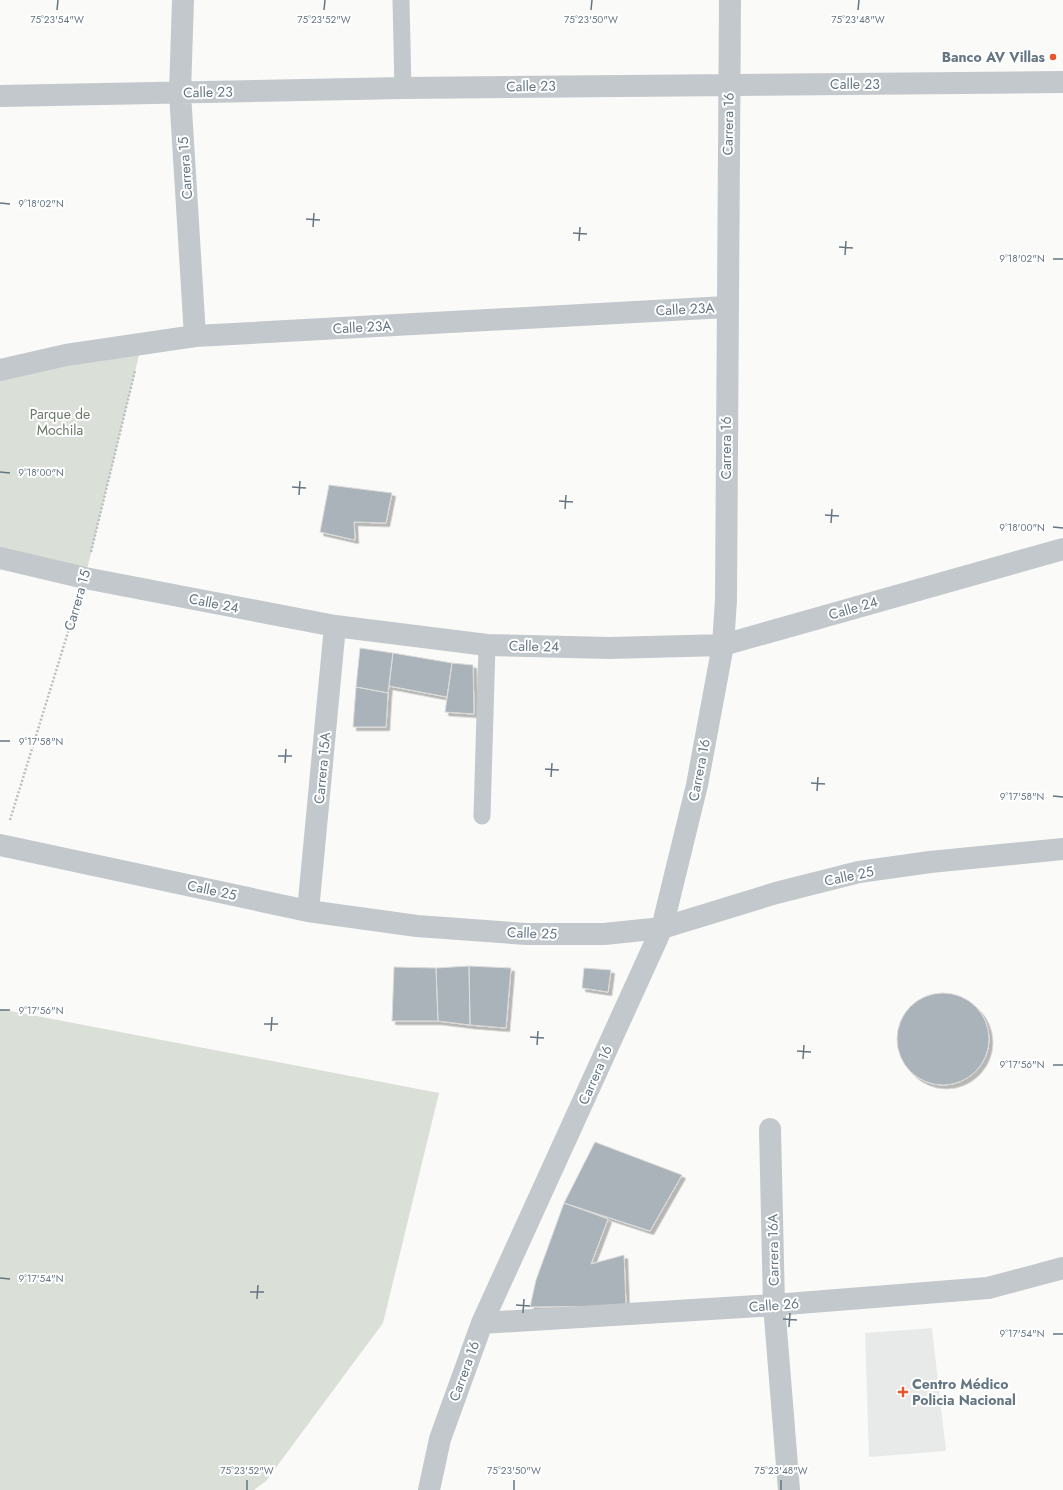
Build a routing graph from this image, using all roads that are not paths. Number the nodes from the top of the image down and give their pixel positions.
1 (183, 0) edge
2 (401, 0) edge
3 (730, 0) edge
4 (1063, 82) edge
5 (728, 84) junction
6 (403, 88) junction
7 (180, 93) junction
8 (0, 96) edge
9 (726, 307) junction
10 (195, 336) junction
11 (0, 370) edge
12 (1063, 548) edge
13 (0, 558) edge
14 (335, 626) junction
15 (487, 645) junction
16 (722, 645) junction
17 (482, 816) dead end
18 (1, 848) edge
19 (1063, 849) edge
20 (308, 911) junction
21 (662, 928) junction
22 (770, 1129) dead end
23 (1063, 1268) edge
24 (774, 1305) junction
25 (482, 1323) junction
26 (429, 1490) edge
27 (789, 1490) edge

1 - 7 street, Carrera 15
2 - 6 lane
3 - 5 street, Carrera 16
4 - 5 street, Calle 23
5 - 6 street, Calle 23
5 - 9 street, Carrera 16
6 - 7 street, Calle 23
7 - 8 street, Calle 23
7 - 10 street, Carrera 15
9 - 10 street, Calle 23A
9 - 16 street, Carrera 16
10 - 11 street, Calle 23A
12 - 16 street, Calle 24
13 - 14 street, Calle 24
14 - 15 street, Calle 24
14 - 20 street, Carrera 15A
15 - 16 street, Calle 24
15 - 17 lane
16 - 21 street, Carrera 16
18 - 20 street, Calle 25
19 - 21 street, Calle 25
20 - 21 street, Calle 25
21 - 25 street, Carrera 16
22 - 24 street, Carrera 16A
23 - 24 street, Calle 26
24 - 25 street, Calle 26
24 - 27 street, Carrera 16A
25 - 26 street, Carrera 16

